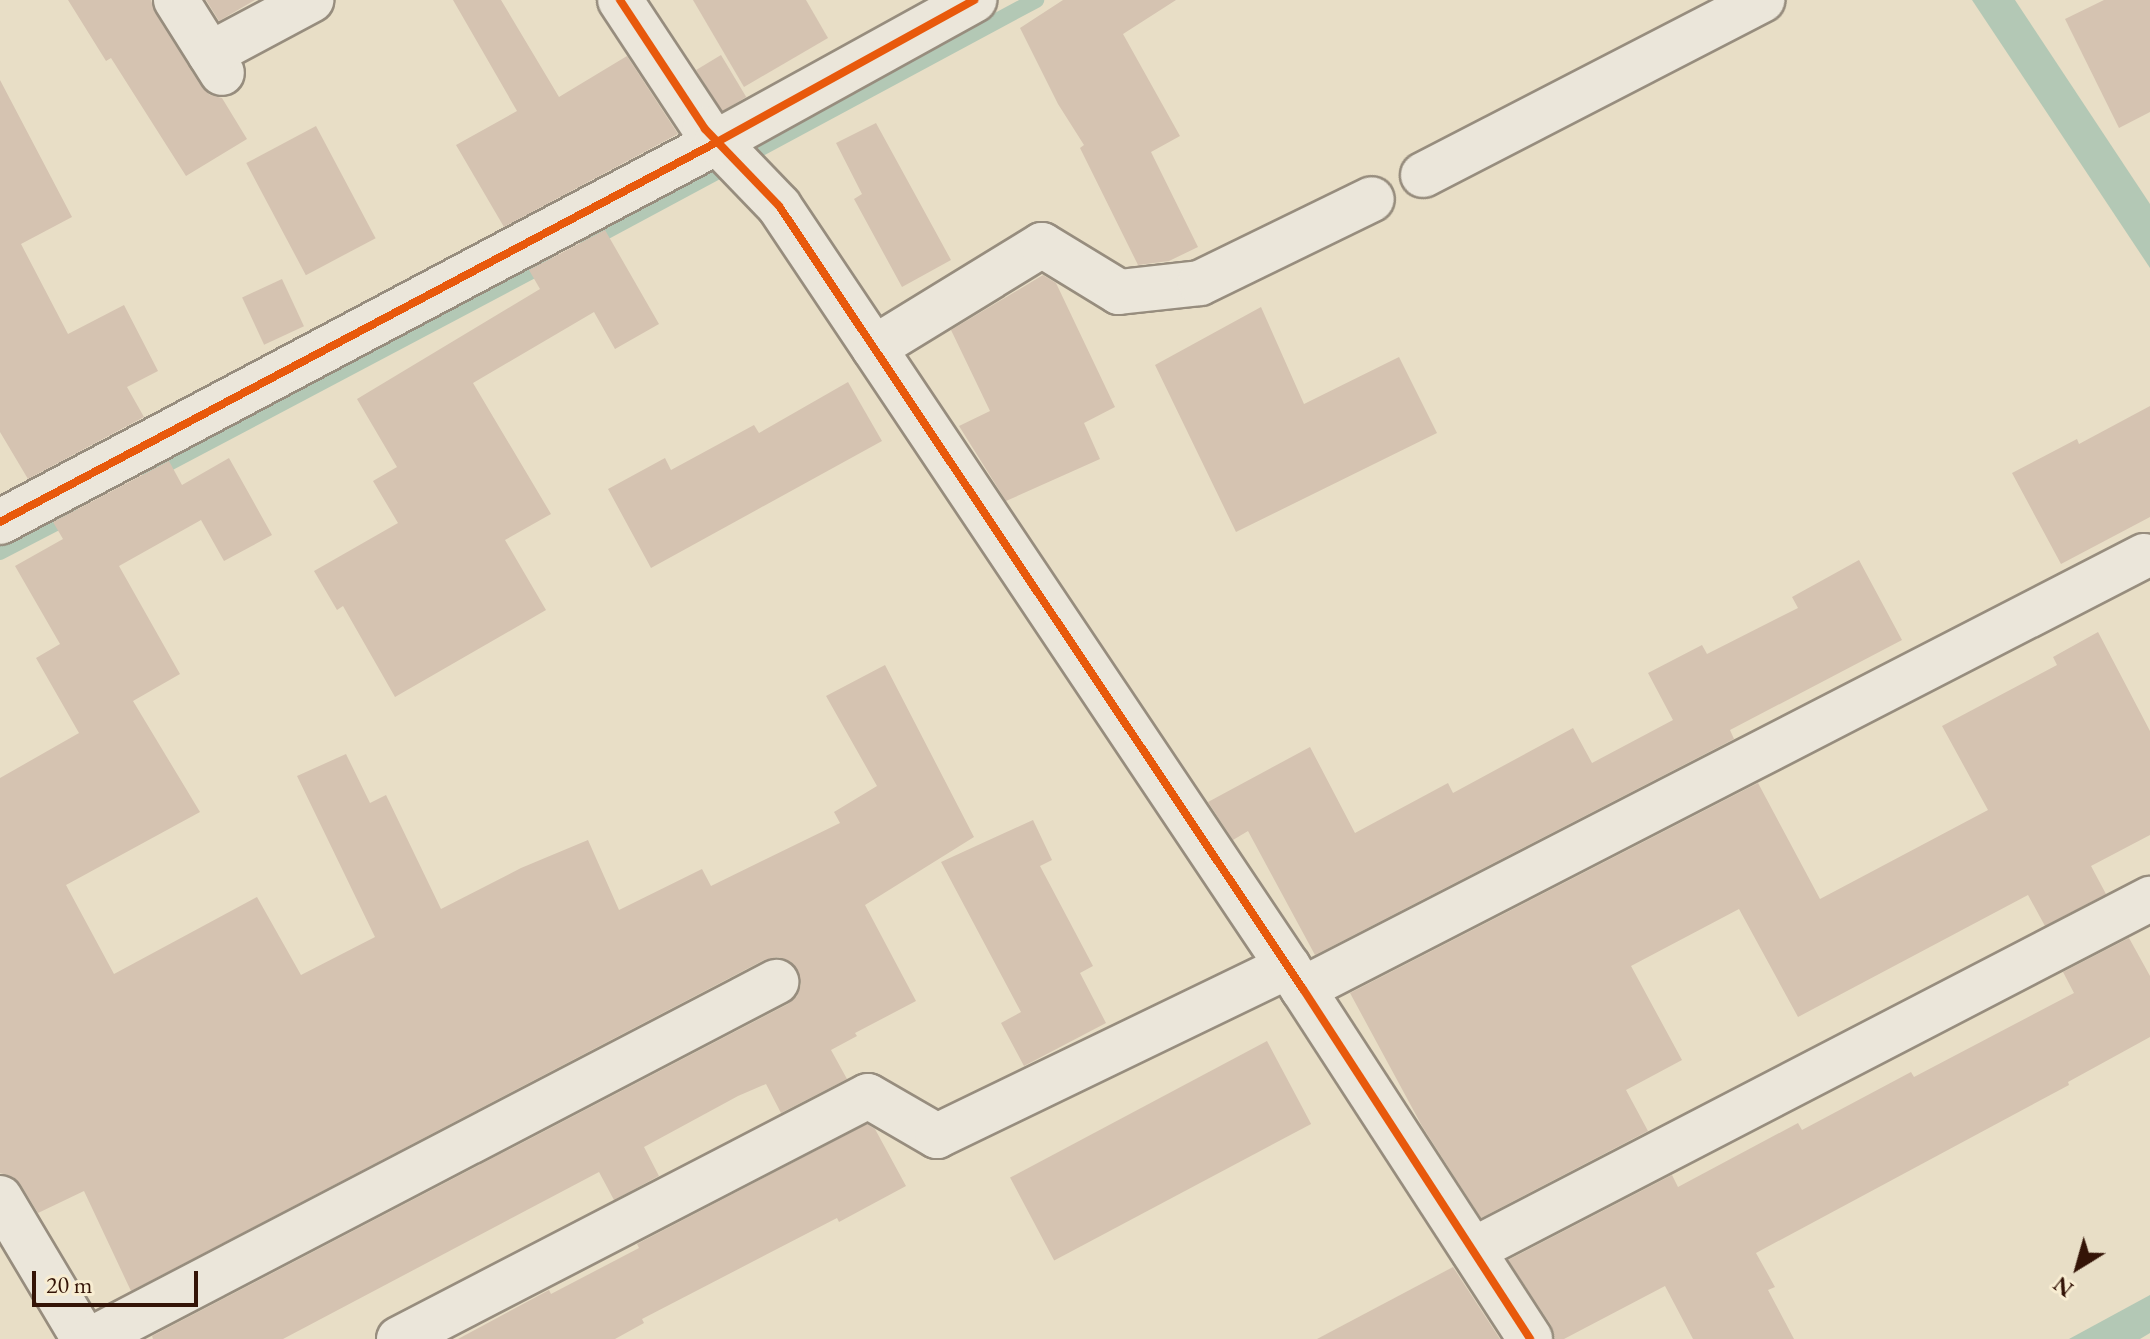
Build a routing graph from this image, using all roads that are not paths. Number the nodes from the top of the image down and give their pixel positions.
1 (176, 0) edge
2 (311, 0) edge
3 (620, 0) edge
4 (974, 0) edge
5 (1762, 0) edge
6 (718, 144) junction
7 (1423, 175) dead end
8 (1372, 199) dead end
9 (874, 348) junction
10 (0, 522) edge
11 (2148, 557) edge
12 (2150, 899) edge
13 (1296, 978) junction
14 (776, 982) dead end
15 (1, 1205) edge
16 (1473, 1250) junction
17 (84, 1339) edge
18 (92, 1339) edge
19 (399, 1339) edge
20 (1530, 1339) edge

1 - 2 street
3 - 6 street
4 - 6 street
5 - 7 street
6 - 9 street
6 - 10 street
8 - 9 street
9 - 13 street
11 - 13 street
12 - 16 street
13 - 16 street
13 - 19 street
14 - 18 street
15 - 17 street
16 - 20 street

